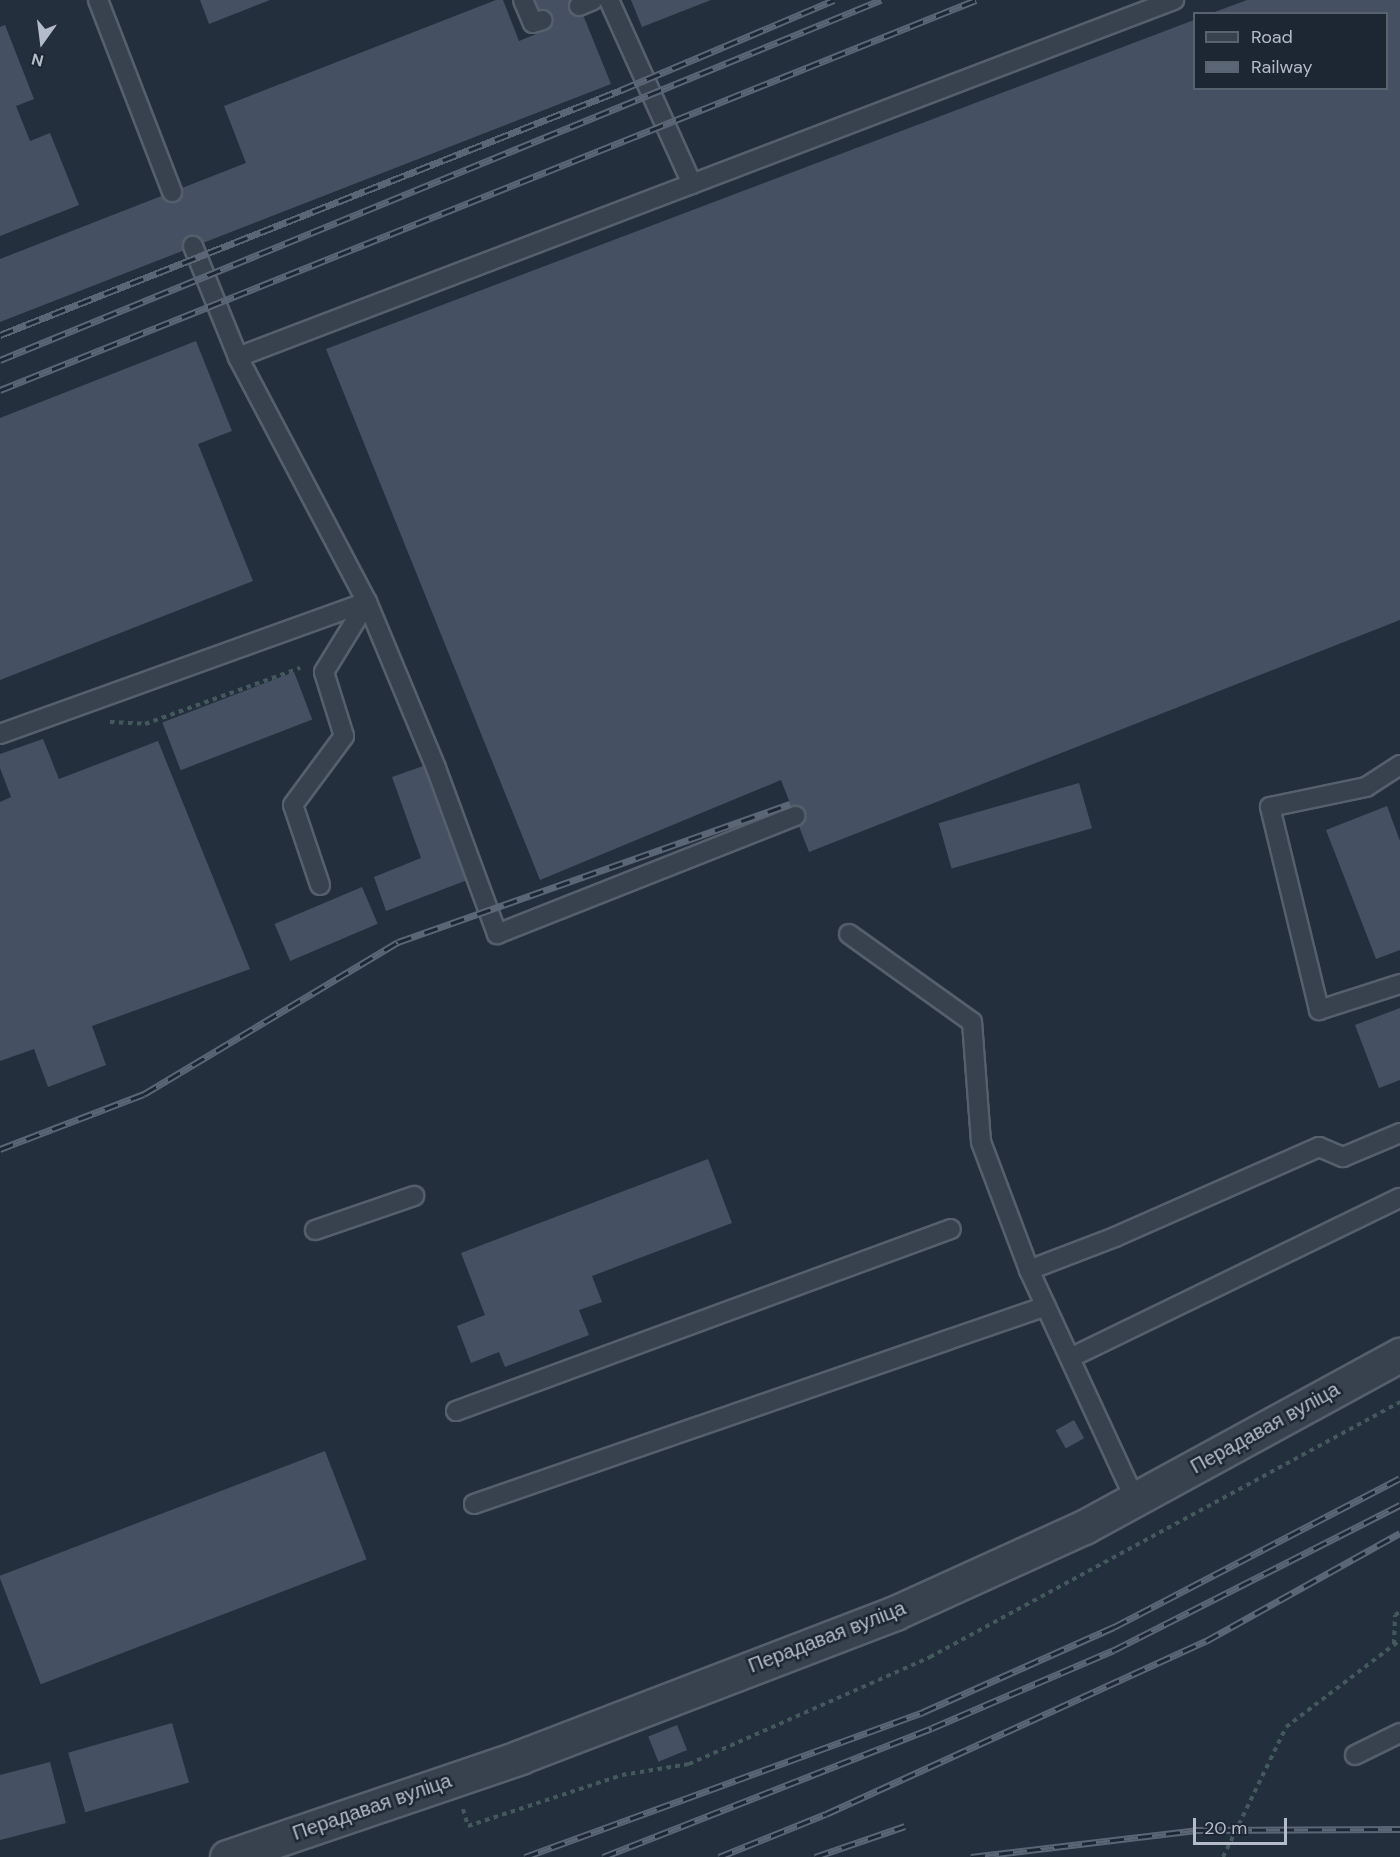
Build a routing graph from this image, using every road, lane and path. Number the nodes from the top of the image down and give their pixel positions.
1 (98, 0) edge
2 (523, 0) edge
3 (609, 0) edge
4 (1174, 0) edge
5 (543, 21) dead end
6 (692, 184) junction
7 (172, 192) dead end
8 (193, 246) dead end
9 (238, 357) junction
10 (367, 602) junction
11 (324, 672) junction
12 (100, 722) dead end
13 (0, 734) edge
14 (1400, 765) edge
15 (795, 816) dead end
16 (320, 885) dead end
17 (849, 934) dead end
18 (1400, 984) edge
19 (1400, 1133) edge
20 (414, 1196) dead end
21 (1400, 1198) edge
22 (951, 1229) dead end
23 (315, 1230) dead end
24 (1029, 1270) junction
25 (1046, 1306) junction
26 (1400, 1355) edge
27 (1070, 1358) junction
28 (1400, 1402) edge
29 (456, 1411) dead end
30 (1135, 1499) junction
31 (474, 1504) dead end
32 (1400, 1612) edge
33 (1400, 1640) edge
34 (1394, 1645) junction
35 (1400, 1733) edge
36 (1355, 1755) dead end
37 (468, 1826) dead end
38 (227, 1857) edge
39 (1223, 1857) edge

1 - 7 lane
2 - 5 lane
3 - 6 lane
4 - 6 lane
6 - 9 lane
8 - 9 lane
9 - 10 lane
10 - 11 lane
10 - 13 lane
10 - 15 lane
11 - 12 path
11 - 16 lane
14 - 18 lane
17 - 24 lane
19 - 24 lane
20 - 23 lane
21 - 27 lane
22 - 29 lane
24 - 25 lane
25 - 27 lane
25 - 31 lane
26 - 30 street, Перадавая вуліца
27 - 30 lane
28 - 37 path
30 - 38 street, Перадавая вуліца
32 - 34 path
33 - 34 path
34 - 39 path
35 - 36 lane

